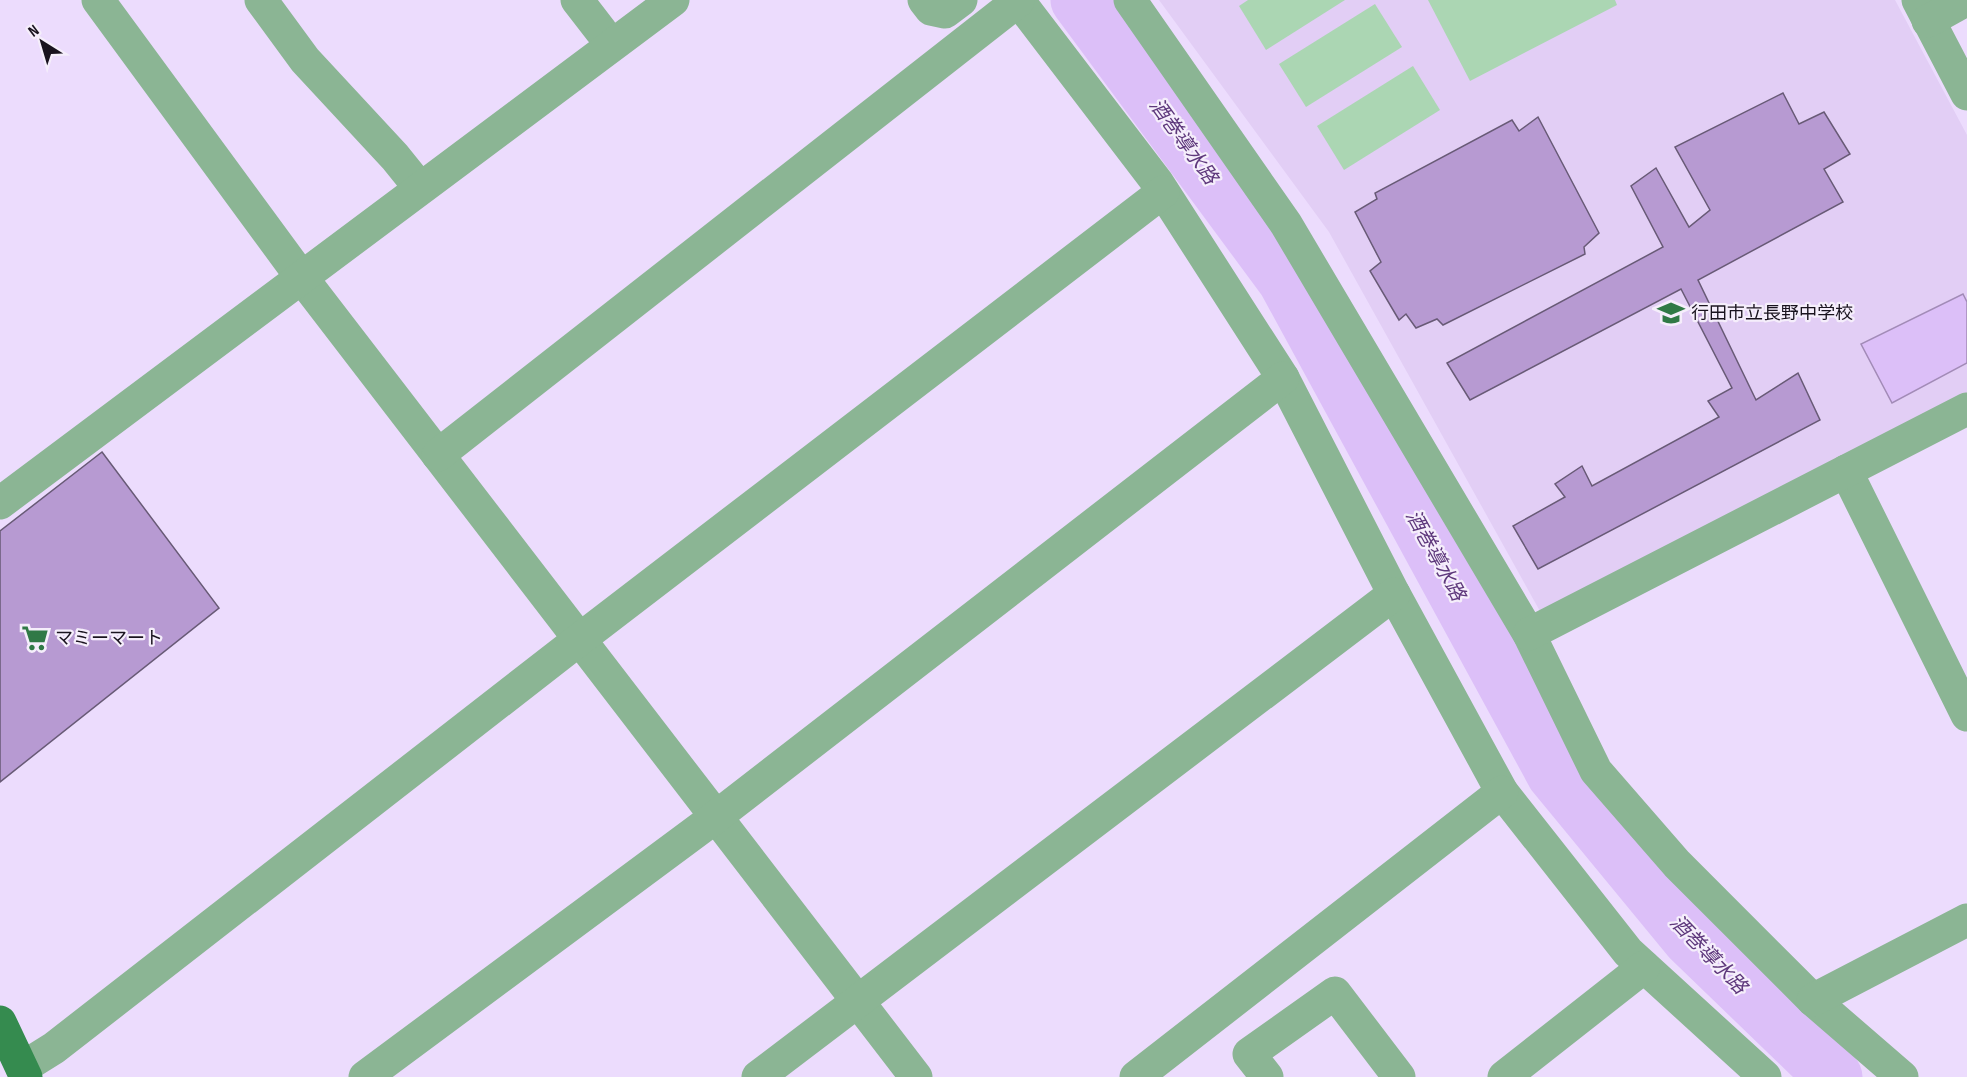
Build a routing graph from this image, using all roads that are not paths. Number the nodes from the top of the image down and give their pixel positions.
1 (98, 0) edge
2 (261, 0) edge
3 (577, 0) edge
4 (673, 0) edge
5 (924, 0) edge
6 (961, 0) edge
7 (1130, 0) edge
8 (1966, 0) edge
9 (1018, 1) edge
10 (1923, 10) edge
11 (601, 31) dead end
12 (1967, 94) edge
13 (420, 188) junction
14 (1163, 192) junction
15 (302, 278) junction
16 (1283, 378) junction
17 (1967, 409) edge
18 (438, 455) junction
19 (1846, 471) junction
20 (0, 503) edge
21 (1394, 594) junction
22 (1529, 634) junction
23 (580, 639) junction
24 (1967, 715) edge
25 (1502, 792) junction
26 (717, 816) junction
27 (1967, 920) edge
28 (1644, 967) junction
29 (1813, 1000) junction
30 (859, 1001) junction
31 (0, 1022) edge
32 (24, 1073) edge
33 (1756, 1075) edge
34 (365, 1077) edge
35 (758, 1077) edge
36 (916, 1077) edge
37 (1136, 1077) edge
38 (1267, 1077) edge
39 (1399, 1077) edge
40 (1504, 1077) edge
41 (1902, 1077) edge

1 - 15 street
2 - 13 street
3 - 11 street
4 - 13 street
5 - 6 street
7 - 22 street
8 - 10 street
9 - 14 street
9 - 18 street
10 - 12 street
13 - 15 street
14 - 16 street
14 - 23 street
15 - 18 street
15 - 20 street
16 - 21 street
16 - 26 street
17 - 19 street
18 - 23 street
19 - 22 street
19 - 24 street
21 - 25 street
21 - 30 street
22 - 29 street
23 - 26 street
23 - 32 street
25 - 28 street
25 - 37 street
26 - 30 street
26 - 34 street
27 - 29 street
28 - 33 street
28 - 40 street
29 - 41 street
30 - 35 street
30 - 36 street
31 - 32 main road
38 - 39 street

